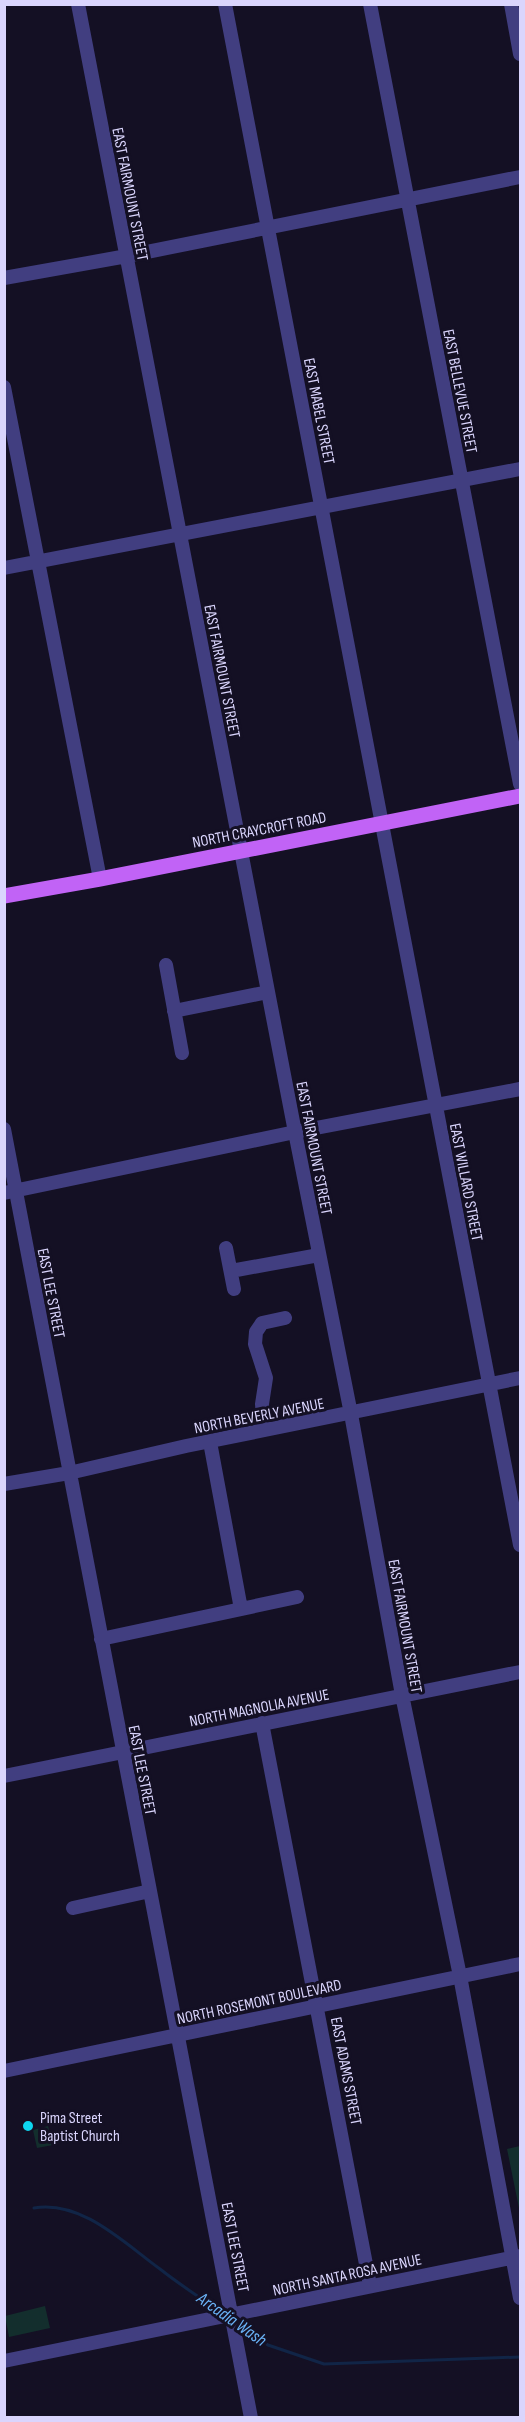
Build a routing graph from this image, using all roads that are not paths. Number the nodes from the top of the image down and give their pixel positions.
1 (78, 4) edge
2 (225, 4) edge
3 (370, 4) edge
4 (511, 4) edge
5 (520, 54) edge
6 (520, 177) edge
7 (408, 199) junction
8 (268, 227) junction
9 (126, 256) junction
10 (4, 278) edge
11 (4, 387) edge
12 (520, 469) edge
13 (461, 479) junction
14 (322, 508) junction
15 (180, 534) junction
16 (39, 561) junction
17 (4, 568) edge
18 (520, 784) edge
19 (520, 796) edge
20 (382, 824) junction
21 (241, 851) junction
22 (100, 879) junction
23 (4, 896) edge
24 (166, 965) dead end
25 (268, 992) junction
26 (174, 1011) junction
27 (182, 1053) dead end
28 (520, 1089) edge
29 (436, 1106) junction
30 (4, 1129) edge
31 (295, 1132) junction
32 (10, 1192) edge
33 (226, 1248) dead end
34 (319, 1255) junction
35 (231, 1271) junction
36 (234, 1290) dead end
37 (285, 1318) dead end
38 (520, 1378) edge
39 (489, 1384) junction
40 (351, 1414) junction
41 (264, 1430) junction
42 (210, 1442) junction
43 (69, 1473) junction
44 (4, 1484) edge
45 (520, 1545) edge
46 (297, 1597) dead end
47 (241, 1609) junction
48 (101, 1639) junction
49 (520, 1671) edge
50 (402, 1695) junction
51 (262, 1723) junction
52 (122, 1751) junction
53 (4, 1776) edge
54 (150, 1891) junction
55 (73, 1908) dead end
56 (520, 1964) edge
57 (460, 1976) junction
58 (318, 2006) junction
59 (179, 2035) junction
60 (4, 2071) edge
61 (517, 2257) edge
62 (370, 2285) junction
63 (520, 2298) edge
64 (232, 2316) junction
65 (4, 2361) edge
66 (251, 2418) edge

1 - 9 street, EAST FAIRMOUNT STREET
2 - 8 street, EAST MABEL STREET
3 - 7 street, EAST BELLEVUE STREET
4 - 5 street
6 - 7 street
7 - 8 street
7 - 13 street, EAST BELLEVUE STREET
8 - 9 street
8 - 14 street, EAST MABEL STREET
9 - 10 street
9 - 15 street, EAST FAIRMOUNT STREET
11 - 16 street
12 - 13 street
13 - 14 street
13 - 18 street, EAST BELLEVUE STREET
14 - 15 street
14 - 20 street, EAST MABEL STREET
15 - 16 street
15 - 21 street, EAST FAIRMOUNT STREET
16 - 17 street
16 - 22 street
19 - 20 main road, NORTH CRAYCROFT ROAD
20 - 21 main road, NORTH CRAYCROFT ROAD
20 - 29 street, EAST WILLARD STREET
21 - 22 main road, NORTH CRAYCROFT ROAD
21 - 25 street, EAST FAIRMOUNT STREET
22 - 23 main road, NORTH CRAYCROFT ROAD
24 - 26 street
25 - 26 street
25 - 31 street, EAST FAIRMOUNT STREET
26 - 27 street
28 - 29 street
29 - 31 street
29 - 39 street, EAST WILLARD STREET
30 - 32 street, EAST LEE STREET
31 - 32 street
31 - 34 street, EAST FAIRMOUNT STREET
32 - 43 street, EAST LEE STREET
33 - 35 street
34 - 35 street
34 - 40 street, EAST FAIRMOUNT STREET
35 - 36 street
37 - 41 street
38 - 39 street, NORTH BEVERLY AVENUE
39 - 40 street, NORTH BEVERLY AVENUE
39 - 45 street, EAST WILLARD STREET
40 - 41 street, NORTH BEVERLY AVENUE
40 - 50 street, EAST FAIRMOUNT STREET
41 - 42 street, NORTH BEVERLY AVENUE
42 - 43 street, NORTH BEVERLY AVENUE
42 - 47 street
43 - 44 street, NORTH BEVERLY AVENUE
43 - 48 street, EAST LEE STREET
46 - 47 street
47 - 48 street
48 - 52 street, EAST LEE STREET
49 - 50 street, NORTH MAGNOLIA AVENUE
50 - 51 street, NORTH MAGNOLIA AVENUE
50 - 57 street, EAST FAIRMOUNT STREET
51 - 52 street, NORTH MAGNOLIA AVENUE
51 - 58 street, EAST ADAMS STREET
52 - 53 street, NORTH MAGNOLIA AVENUE
52 - 54 street, EAST LEE STREET
54 - 55 street
54 - 59 street, EAST LEE STREET
56 - 57 street, NORTH ROSEMONT BOULEVARD
57 - 58 street, NORTH ROSEMONT BOULEVARD
57 - 61 street, EAST FAIRMOUNT STREET
58 - 59 street, NORTH ROSEMONT BOULEVARD
58 - 62 street, EAST ADAMS STREET
59 - 60 street, NORTH ROSEMONT BOULEVARD
59 - 64 street, EAST LEE STREET
61 - 62 street, NORTH SANTA ROSA AVENUE
61 - 63 street, EAST FAIRMOUNT STREET
62 - 64 street, NORTH SANTA ROSA AVENUE
64 - 65 street, NORTH SANTA ROSA AVENUE
64 - 66 street, EAST LEE STREET

